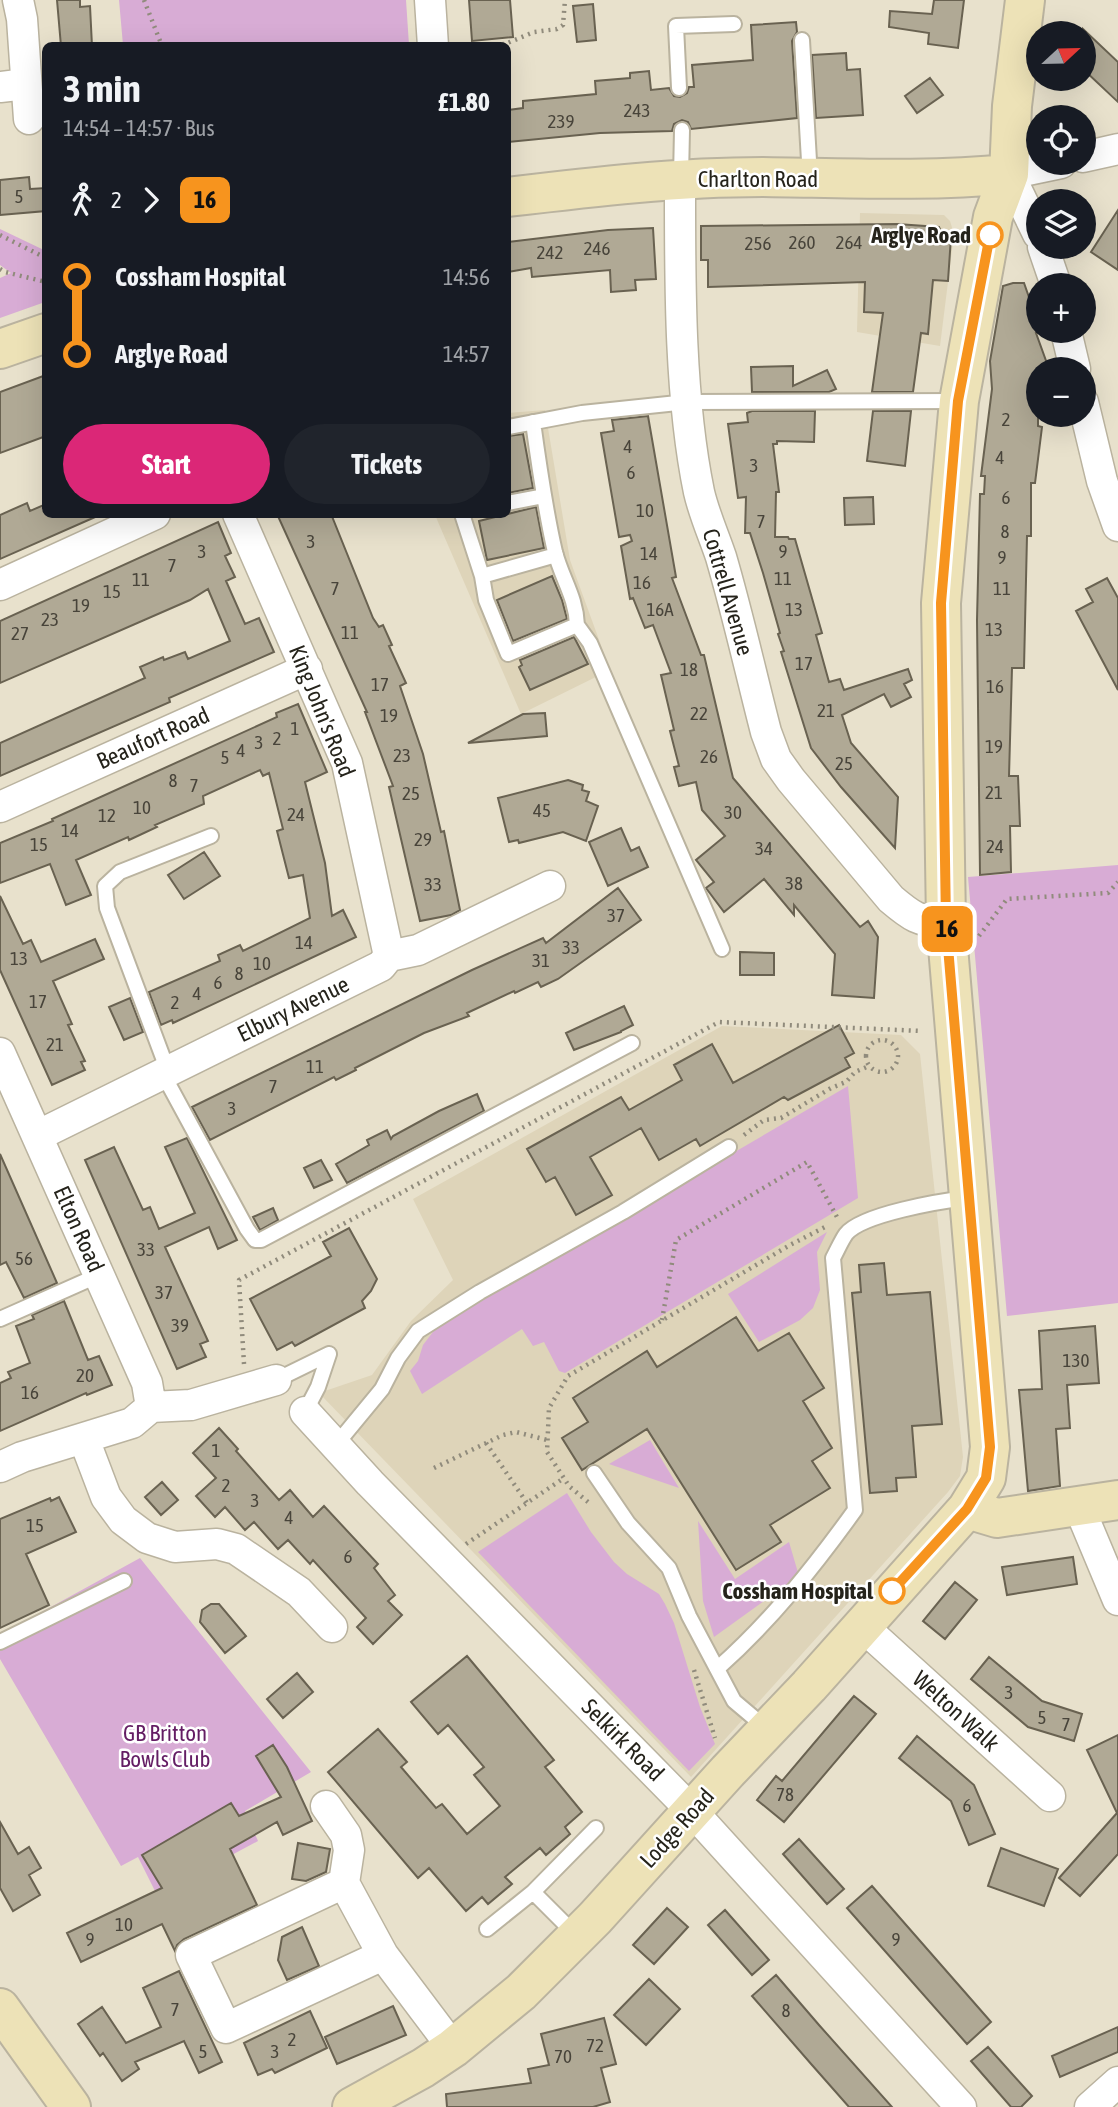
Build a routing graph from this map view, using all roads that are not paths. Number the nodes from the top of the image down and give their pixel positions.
1 (18, 0) edge
2 (430, 0) edge
3 (1025, 0) edge
4 (734, 24) dead end
5 (802, 40) dead end
6 (433, 42) edge
7 (13, 86) edge
8 (679, 88) dead end
9 (29, 119) dead end
10 (682, 130) dead end
11 (1118, 149) edge
12 (1096, 155) edge
13 (1026, 170) edge
14 (1009, 174) junction
15 (680, 179) junction
16 (810, 179) junction
17 (511, 197) edge
18 (1026, 209) edge
19 (42, 334) edge
20 (0, 349) edge
21 (958, 401) junction
22 (687, 402) junction
23 (533, 422) junction
24 (511, 426) edge
25 (1089, 427) edge
26 (544, 496) junction
27 (511, 502) edge
28 (146, 518) edge
29 (240, 518) edge
30 (463, 518) edge
31 (1118, 526) edge
32 (556, 555) junction
33 (482, 576) junction
34 (0, 585) edge
35 (577, 625) junction
36 (307, 669) junction
37 (0, 807) edge
38 (211, 836) dead end
39 (550, 886) dead end
40 (960, 933) junction
41 (722, 949) dead end
42 (390, 956) junction
43 (632, 1043) dead end
44 (0, 1053) edge
45 (165, 1072) junction
46 (37, 1136) junction
47 (729, 1147) road end
48 (968, 1197) junction
49 (99, 1275) junction
50 (0, 1319) edge
51 (276, 1381) joint
52 (150, 1407) junction
53 (305, 1412) joint
54 (84, 1439) junction
55 (335, 1446) junction
56 (0, 1467) edge
57 (594, 1474) dead end
58 (1118, 1500) edge
59 (1079, 1507) junction
60 (967, 1509) junction
61 (124, 1581) dead end
62 (1118, 1600) edge
63 (862, 1626) junction
64 (332, 1627) dead end
65 (0, 1642) edge
66 (718, 1668) junction
67 (767, 1729) junction
68 (1050, 1796) dead end
69 (326, 1806) dead end
70 (692, 1811) junction
71 (596, 1828) dead end
72 (344, 1883) junction
73 (533, 1892) junction
74 (488, 1929) dead end
75 (577, 1936) junction
76 (383, 1955) junction
77 (0, 2008) edge
78 (453, 2048) junction
79 (1118, 2082) edge
80 (397, 2096) edge
81 (71, 2107) edge
82 (352, 2107) edge
83 (961, 2107) edge
84 (1090, 2107) edge

1 - 7 street
2 - 6 street
3 - 14 main road, Lodge Road
4 - 8 lane
5 - 16 lane
7 - 9 street
10 - 15 lane
11 - 12 street
13 - 14 street
14 - 16 main road, Charlton Road
14 - 18 street
14 - 21 main road, Lodge Road
15 - 16 main road, Charlton Road
15 - 17 main road, Charlton Road
15 - 22 street, Cottrell Avenue
19 - 20 main road
21 - 22 lane
21 - 40 main road, Lodge Road
22 - 23 lane
22 - 40 street, Cottrell Avenue
23 - 24 lane
23 - 26 lane
25 - 31 street
26 - 27 lane
26 - 32 lane
28 - 34 street
29 - 36 street, King John's Road
30 - 33 lane
32 - 33 lane
32 - 35 lane
33 - 35 lane
35 - 41 lane
36 - 37 street, Beaufort Road
36 - 42 street, King John's Road
38 - 45 lane
39 - 42 street, Elbury Avenue
40 - 48 main road, Lodge Road
42 - 45 street, Elbury Avenue
43 - 45 lane
44 - 46 street, Elton Road
45 - 46 street, Elbury Avenue
46 - 49 street, Elton Road
47 - 55 lane
48 - 60 main road, Lodge Road
48 - 66 lane
49 - 50 lane
49 - 52 street, Elton Road
51 - 52 street
51 - 53 lane
52 - 54 street
53 - 55 street, Selkirk Road
54 - 56 street
54 - 64 street
55 - 70 street, Selkirk Road
57 - 66 lane
58 - 59 main road
59 - 60 main road
59 - 62 street
60 - 63 main road, Lodge Road
61 - 65 lane
63 - 67 main road, Lodge Road
63 - 68 street, Welton Walk
66 - 67 lane
67 - 70 main road, Lodge Road
69 - 72 street
70 - 75 main road, Lodge Road
70 - 83 street, Selkirk Road
71 - 73 lane
72 - 76 street
72 - 76 street
73 - 74 lane
73 - 75 lane
75 - 78 main road, Lodge Road
76 - 78 street
77 - 81 main road
78 - 80 main road, Lodge Road
79 - 84 street
80 - 82 main road, Lodge Road

